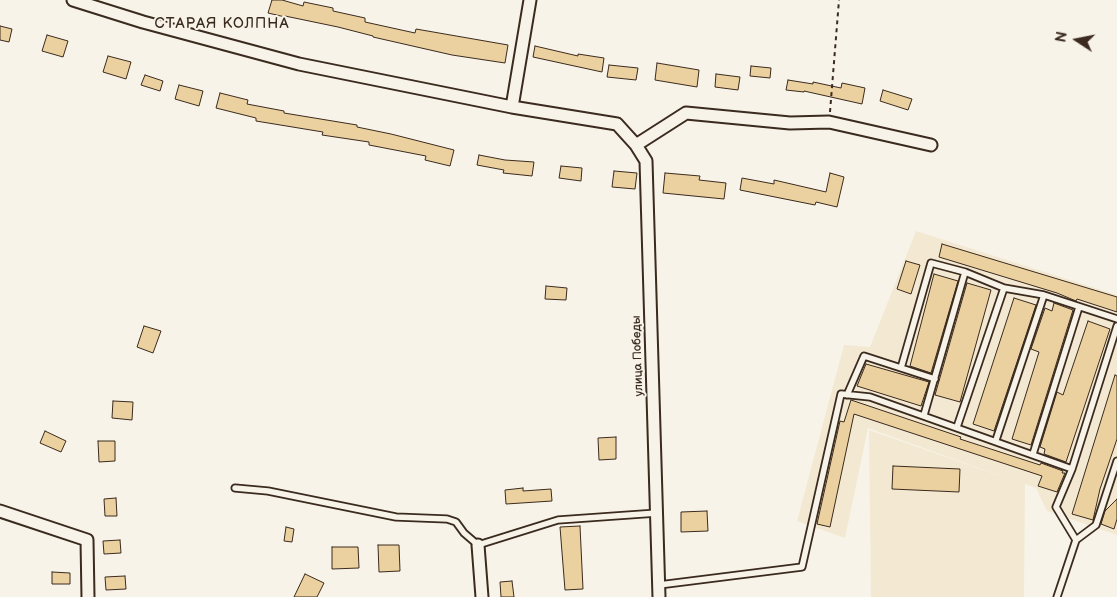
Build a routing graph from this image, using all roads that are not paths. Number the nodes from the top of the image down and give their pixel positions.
1 (73, 0) edge
2 (530, 0) edge
3 (512, 107) junction
4 (636, 145) junction
5 (931, 145) dead end
6 (965, 272) junction
7 (1004, 288) junction
8 (1044, 295) junction
9 (1079, 307) junction
10 (1117, 319) edge
11 (1117, 326) edge
12 (901, 368) junction
13 (934, 379) junction
14 (847, 395) junction
15 (924, 415) junction
16 (957, 427) junction
17 (996, 440) junction
18 (1033, 454) junction
19 (1117, 461) edge
20 (1072, 469) junction
21 (235, 488) dead end
22 (0, 510) edge
23 (657, 512) junction
24 (1076, 540) junction
25 (478, 545) junction
26 (659, 585) junction
27 (88, 597) edge
28 (482, 597) edge
29 (659, 597) edge
30 (1057, 597) edge

1 - 3 street
2 - 3 street
3 - 4 street, улица Победы
4 - 5 street
4 - 23 street, улица Победы
6 - 7 lane
6 - 12 lane
6 - 13 lane
7 - 8 lane
7 - 16 lane
8 - 9 lane
8 - 17 lane
9 - 10 lane
9 - 18 lane
11 - 20 lane
12 - 13 lane
12 - 14 lane
13 - 15 lane
14 - 15 lane
14 - 26 lane
15 - 16 lane
16 - 17 lane
17 - 18 lane
18 - 20 lane
19 - 24 lane
20 - 24 lane
21 - 25 lane
22 - 27 street
23 - 25 lane
23 - 26 street, улица Победы
24 - 30 lane
25 - 28 street
26 - 29 street, улица Победы

